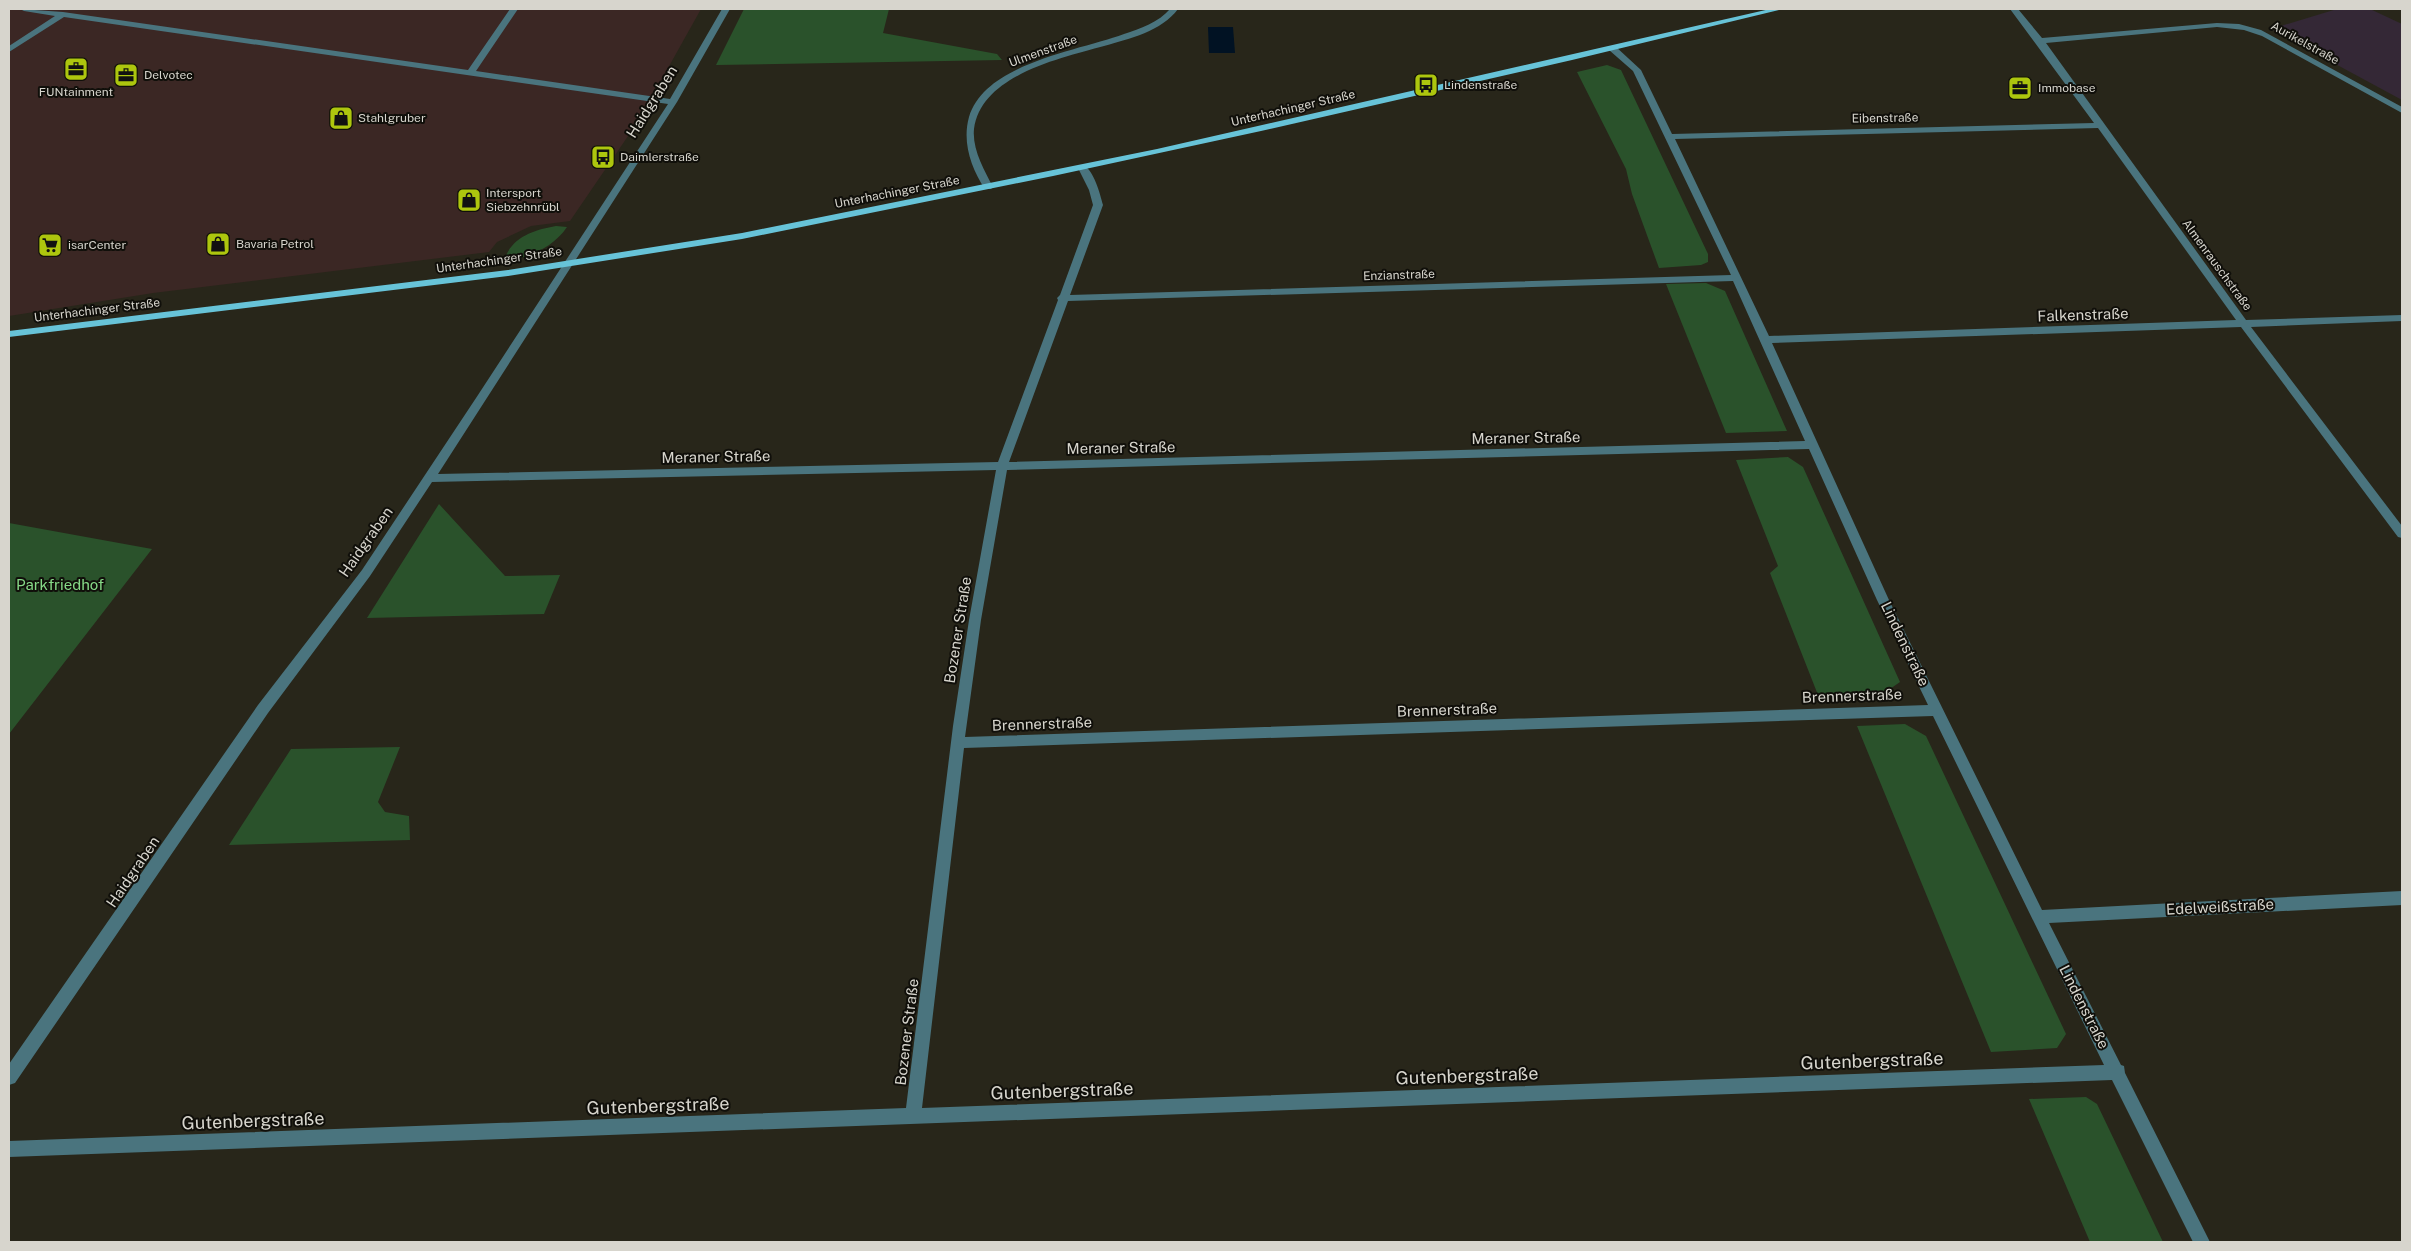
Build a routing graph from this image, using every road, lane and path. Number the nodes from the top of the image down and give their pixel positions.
1 (24, 9) edge
2 (514, 9) edge
3 (726, 9) edge
4 (1174, 9) edge
5 (1779, 9) edge
6 (2014, 9) edge
7 (63, 14) junction
8 (2040, 41) junction
9 (1612, 48) junction
10 (9, 50) edge
11 (471, 72) junction
12 (673, 102) junction
13 (2402, 110) edge
14 (2101, 125) junction
15 (1669, 137) junction
16 (1083, 168) junction
17 (988, 187) junction
18 (567, 264) junction
19 (1737, 278) junction
20 (1062, 298) junction
21 (2402, 318) edge
22 (2244, 324) junction
23 (9, 334) edge
24 (1765, 340) junction
25 (1813, 445) junction
26 (1002, 466) junction
27 (430, 478) junction
28 (2402, 534) edge
29 (1937, 710) junction
30 (958, 743) junction
31 (2402, 898) edge
32 (2038, 917) junction
33 (2118, 1072) junction
34 (9, 1076) edge
35 (912, 1116) junction
36 (9, 1149) edge
37 (2202, 1242) edge

1 - 7 street
2 - 11 street
3 - 12 street, Haidgraben
4 - 17 street, Ulmenstraße
5 - 9 main road, Unterhachinger Straße
6 - 8 street, Almenrauschstraße
7 - 10 street
7 - 11 street
8 - 13 street, Aurikelstraße
8 - 14 street, Almenrauschstraße
9 - 15 street, Lindenstraße
9 - 16 main road, Unterhachinger Straße
11 - 12 street
12 - 18 street, Haidgraben
14 - 15 street, Eibenstraße
14 - 22 street, Almenrauschstraße
15 - 19 street, Lindenstraße
16 - 17 main road, Unterhachinger Straße
16 - 20 street, Bozener Straße
17 - 18 main road, Unterhachinger Straße
18 - 23 main road, Unterhachinger Straße
18 - 27 street, Haidgraben
19 - 20 street, Enzianstraße
19 - 24 street, Lindenstraße
20 - 26 street, Bozener Straße
21 - 22 street, Falkenstraße
22 - 24 street, Falkenstraße
22 - 28 street, Almenrauschstraße
24 - 25 street, Lindenstraße
25 - 26 street, Meraner Straße
25 - 29 street, Lindenstraße
26 - 27 street, Meraner Straße
26 - 30 street, Bozener Straße
27 - 34 street, Haidgraben
29 - 30 street, Brennerstraße
29 - 32 street, Lindenstraße
30 - 35 street, Bozener Straße
31 - 32 street, Edelweißstraße
32 - 33 street, Lindenstraße
33 - 35 street, Gutenbergstraße
33 - 37 street, Lindenstraße
35 - 36 street, Gutenbergstraße

